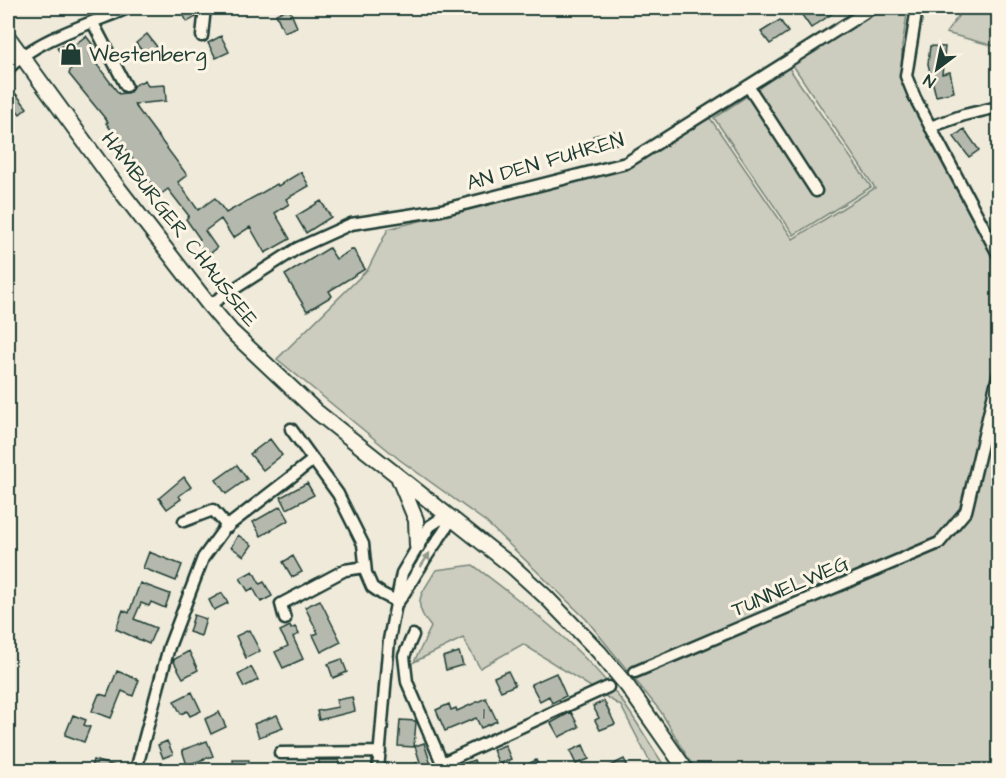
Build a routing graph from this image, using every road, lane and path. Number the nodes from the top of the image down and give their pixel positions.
1 (128, 8) edge
2 (205, 8) edge
3 (872, 8) edge
4 (917, 8) edge
5 (93, 23) junction
6 (202, 36) dead end
7 (8, 37) edge
8 (21, 56) junction
9 (8, 69) edge
10 (126, 86) dead end
11 (748, 86) junction
12 (999, 107) edge
13 (930, 127) junction
14 (816, 191) dead end
15 (999, 254) edge
16 (208, 305) junction
17 (999, 375) edge
18 (291, 429) dead end
19 (313, 460) junction
20 (398, 477) junction
21 (452, 518) junction
22 (184, 521) dead end
23 (228, 526) junction
24 (417, 546) junction
25 (365, 567) junction
26 (398, 602) junction
27 (285, 619) dead end
28 (413, 635) dead end
29 (635, 672) dead end
30 (608, 687) dead end
31 (380, 752) junction
32 (280, 753) dead end
33 (443, 767) edge
34 (136, 771) edge
35 (378, 771) edge
36 (686, 771) edge

1 - 5 street
2 - 6 street
3 - 11 street, AN DEN FUHREN
4 - 13 street
5 - 8 street
5 - 10 street
7 - 8 main road, HAMBURGER CHAUSSEE
8 - 9 street
8 - 16 main road, HAMBURGER CHAUSSEE
11 - 14 street
11 - 16 street, AN DEN FUHREN
12 - 13 street
13 - 15 street
16 - 20 main road, HAMBURGER CHAUSSEE
17 - 29 street, TUNNELWEG
18 - 19 street
19 - 23 street
19 - 25 street
20 - 21 main road, HAMBURGER CHAUSSEE
20 - 24 main road
21 - 24 street
26 -> 21 street
21 - 36 main road, HAMBURGER CHAUSSEE
22 - 23 street
23 - 34 street
24 - 26 street
25 - 26 street
25 - 27 street
26 - 31 street
28 - 33 street
30 - 33 street
31 - 32 street
31 - 35 street

